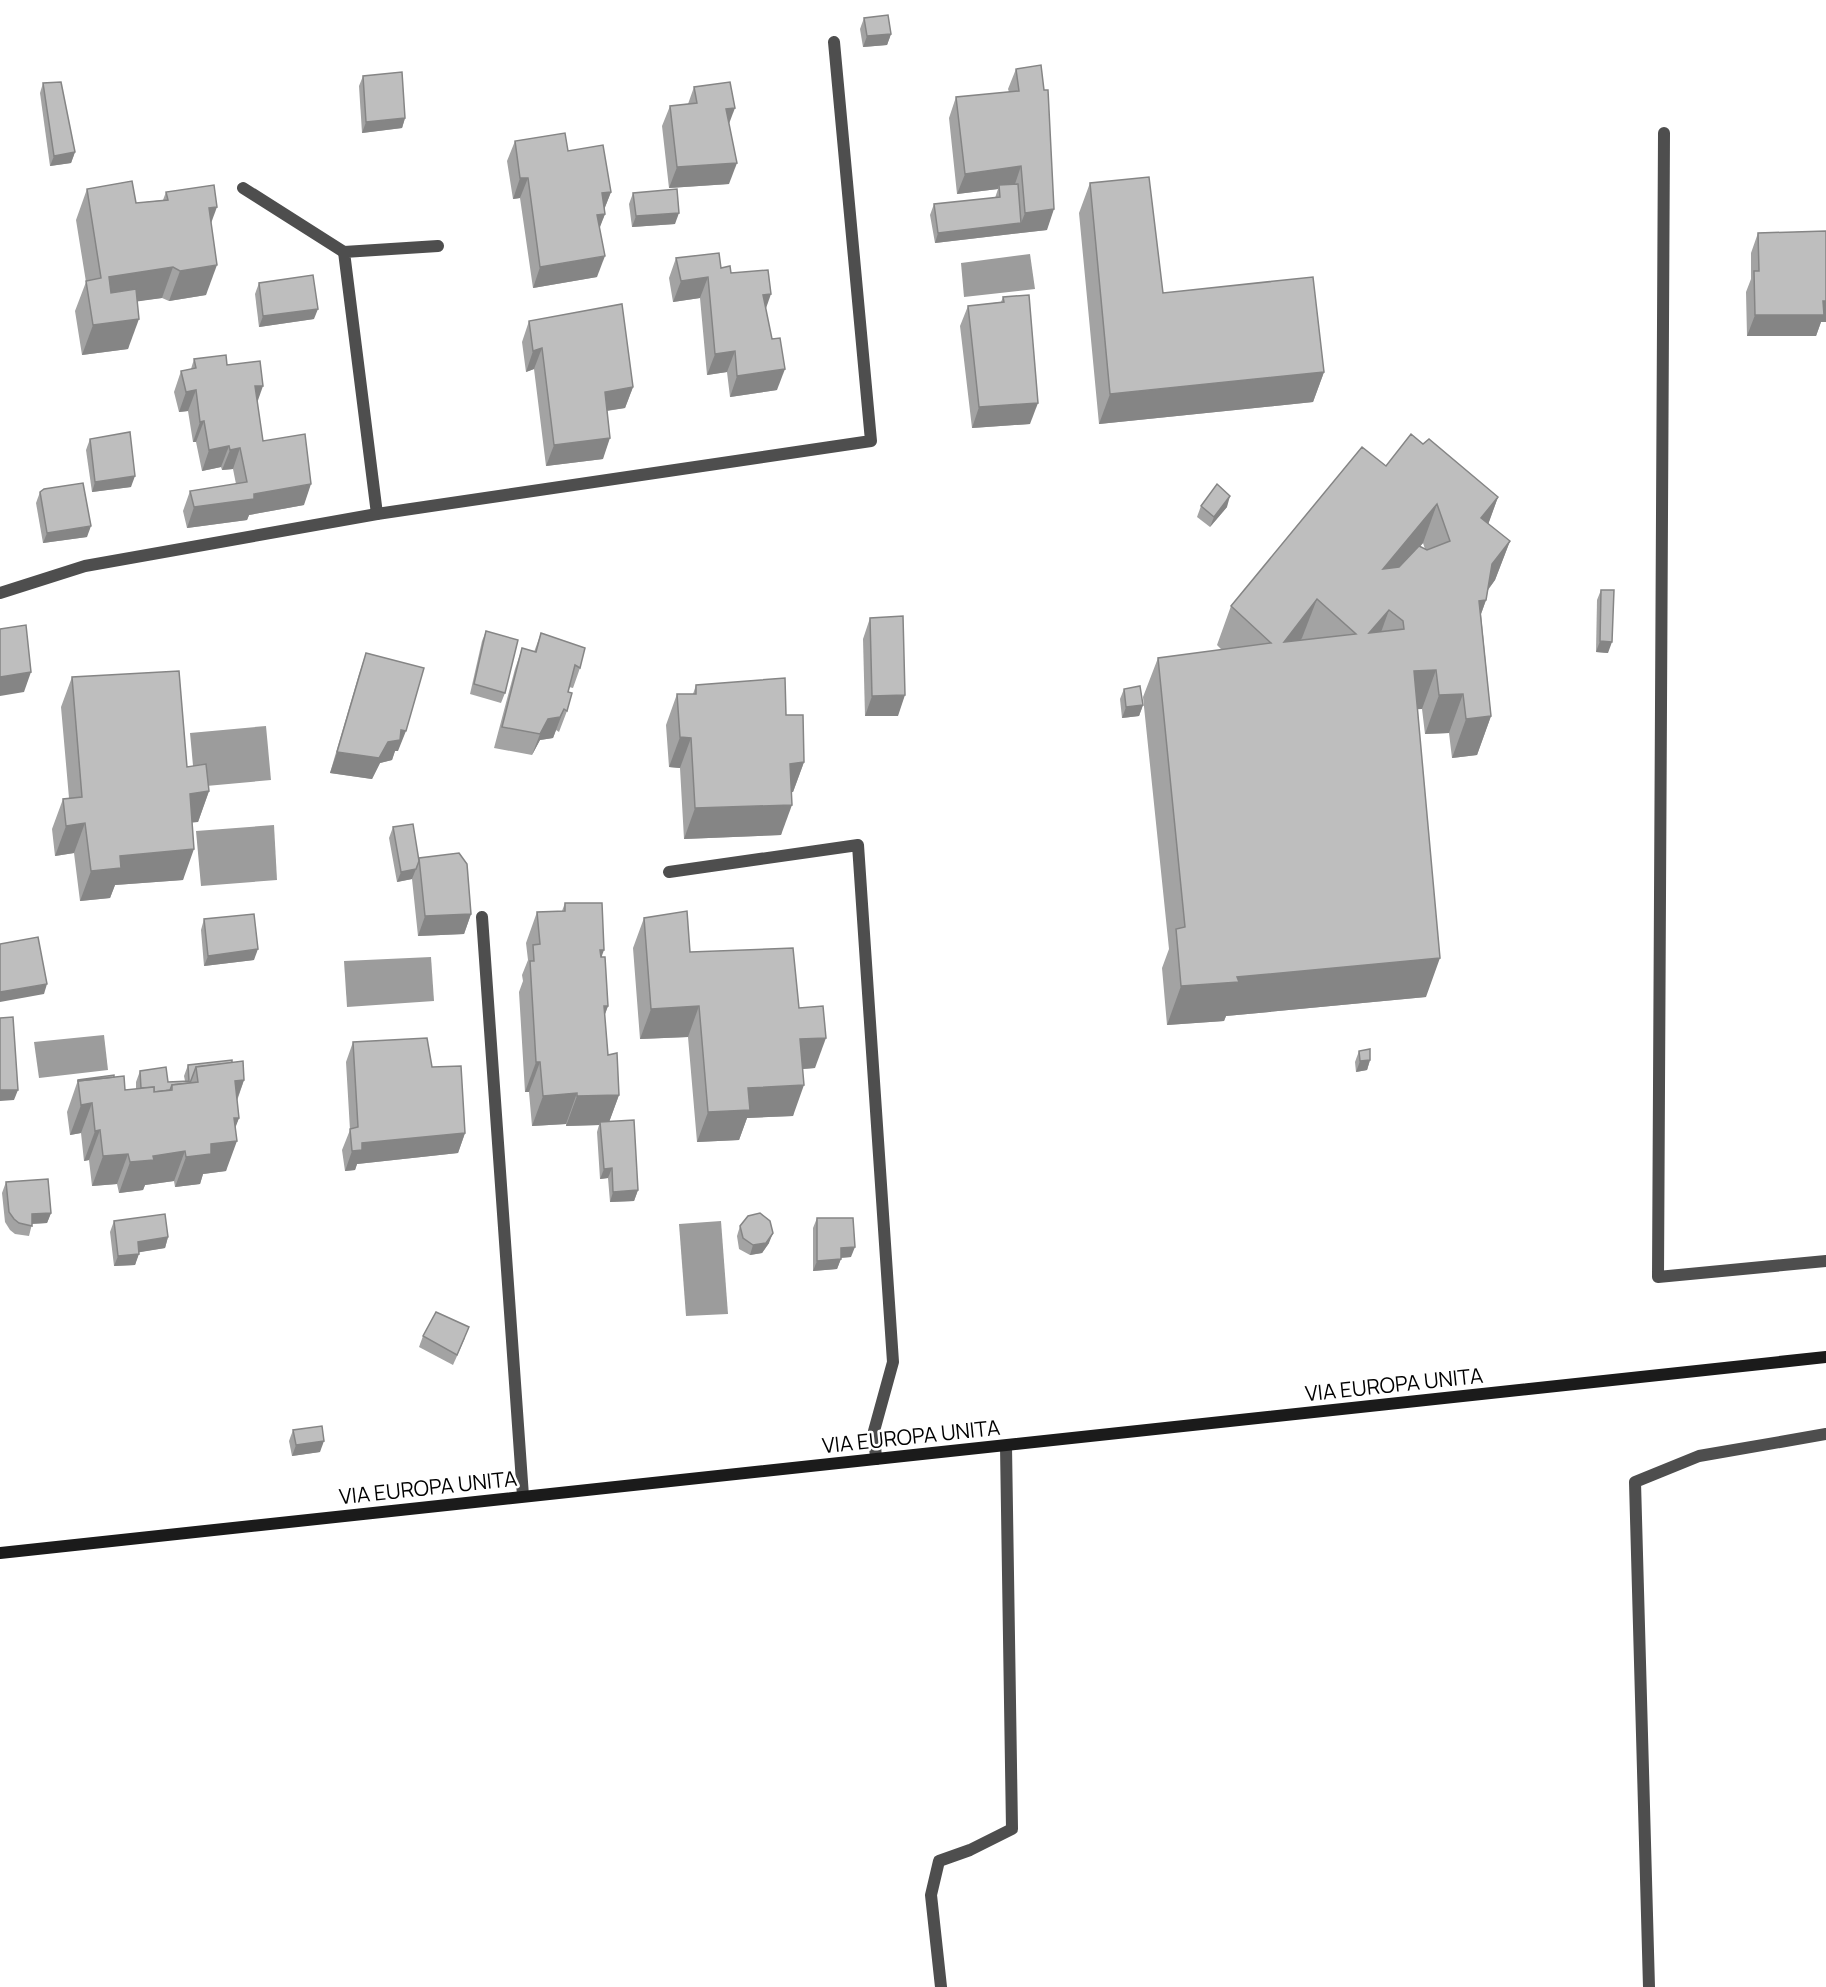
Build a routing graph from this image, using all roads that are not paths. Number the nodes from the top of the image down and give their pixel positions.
1 (834, 42) dead end
2 (1664, 133) dead end
3 (243, 188) dead end
4 (438, 246) dead end
5 (344, 252) junction
6 (377, 514) junction
7 (0, 593) edge
8 (669, 872) dead end
9 (482, 917) dead end
10 (1826, 1261) edge
11 (1826, 1357) edge
12 (1826, 1434) edge
13 (1006, 1446) junction
14 (876, 1459) junction
15 (523, 1496) junction
16 (0, 1553) edge
17 (940, 1987) edge
18 (1649, 1987) edge

1 - 6 street
2 - 10 street
3 - 5 street
4 - 5 street
5 - 6 street
6 - 7 street
8 - 14 street
9 - 15 street
11 - 13 street, VIA EUROPA UNITA
12 - 18 street
13 - 14 street, VIA EUROPA UNITA
13 - 17 street
14 - 15 street, VIA EUROPA UNITA
15 - 16 street, VIA EUROPA UNITA

